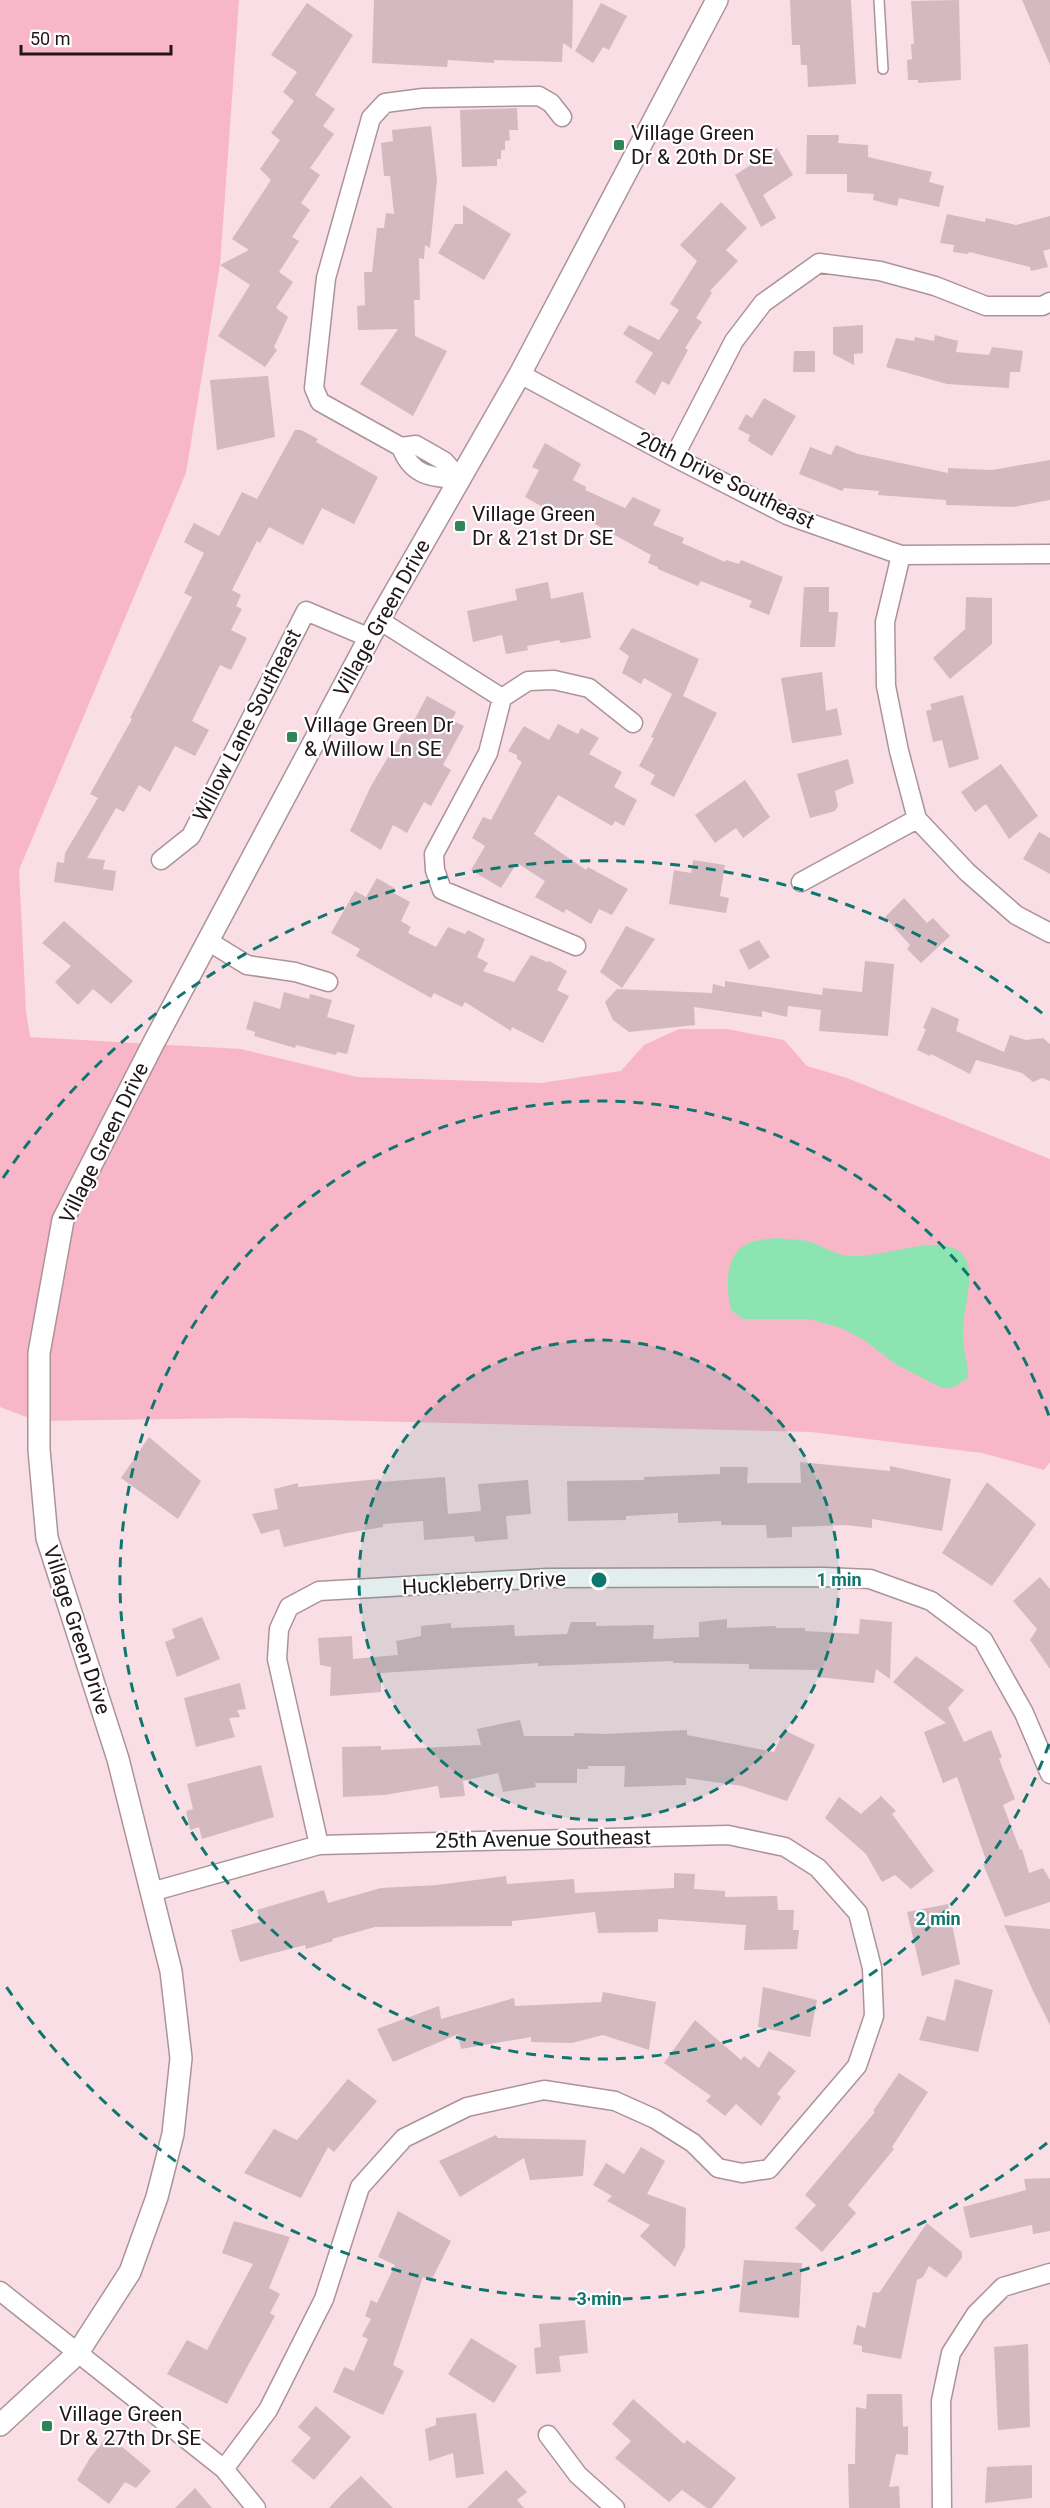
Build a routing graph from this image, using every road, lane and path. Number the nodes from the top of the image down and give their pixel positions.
1 (717, 0) edge
2 (879, 0) edge
3 (883, 69) dead end
4 (562, 117) dead end
5 (1050, 302) edge
6 (520, 374) junction
7 (674, 457) junction
8 (460, 479) junction
9 (1050, 554) edge
10 (901, 555) junction
11 (375, 629) junction
12 (502, 698) junction
13 (633, 723) dead end
14 (918, 819) junction
15 (160, 860) dead end
16 (801, 882) dead end
17 (1050, 933) edge
18 (208, 941) junction
19 (576, 946) dead end
20 (328, 982) dead end
21 (1050, 1774) edge
22 (319, 1845) junction
23 (151, 1892) junction
24 (1050, 2272) edge
25 (0, 2291) edge
26 (77, 2354) junction
27 (0, 2426) edge
28 (548, 2435) dead end
29 (224, 2469) junction
30 (256, 2508) edge
31 (615, 2508) edge
32 (942, 2508) edge

1 - 6 street, Village Green Drive
2 - 3 lane
4 - 8 street
5 - 7 street
6 - 7 street, 20th Drive Southeast
6 - 8 street, Village Green Drive
7 - 10 street, 20th Drive Southeast
8 - 11 street, Village Green Drive
9 - 10 street, 20th Drive Southeast
10 - 14 street
11 - 12 street
11 - 15 street, Willow Lane Southeast
11 - 18 street, Village Green Drive
12 - 13 street
12 - 19 street
14 - 16 street
14 - 17 street
18 - 20 street
18 - 23 street, Village Green Drive
21 - 22 street, Huckleberry Drive
22 - 23 street, 25th Avenue Southeast
22 - 29 street, 25th Avenue Southeast
23 - 26 street, Village Green Drive
24 - 32 street
25 - 26 street
26 - 27 street, Village Green Drive
26 - 29 street
28 - 31 street
29 - 30 street

